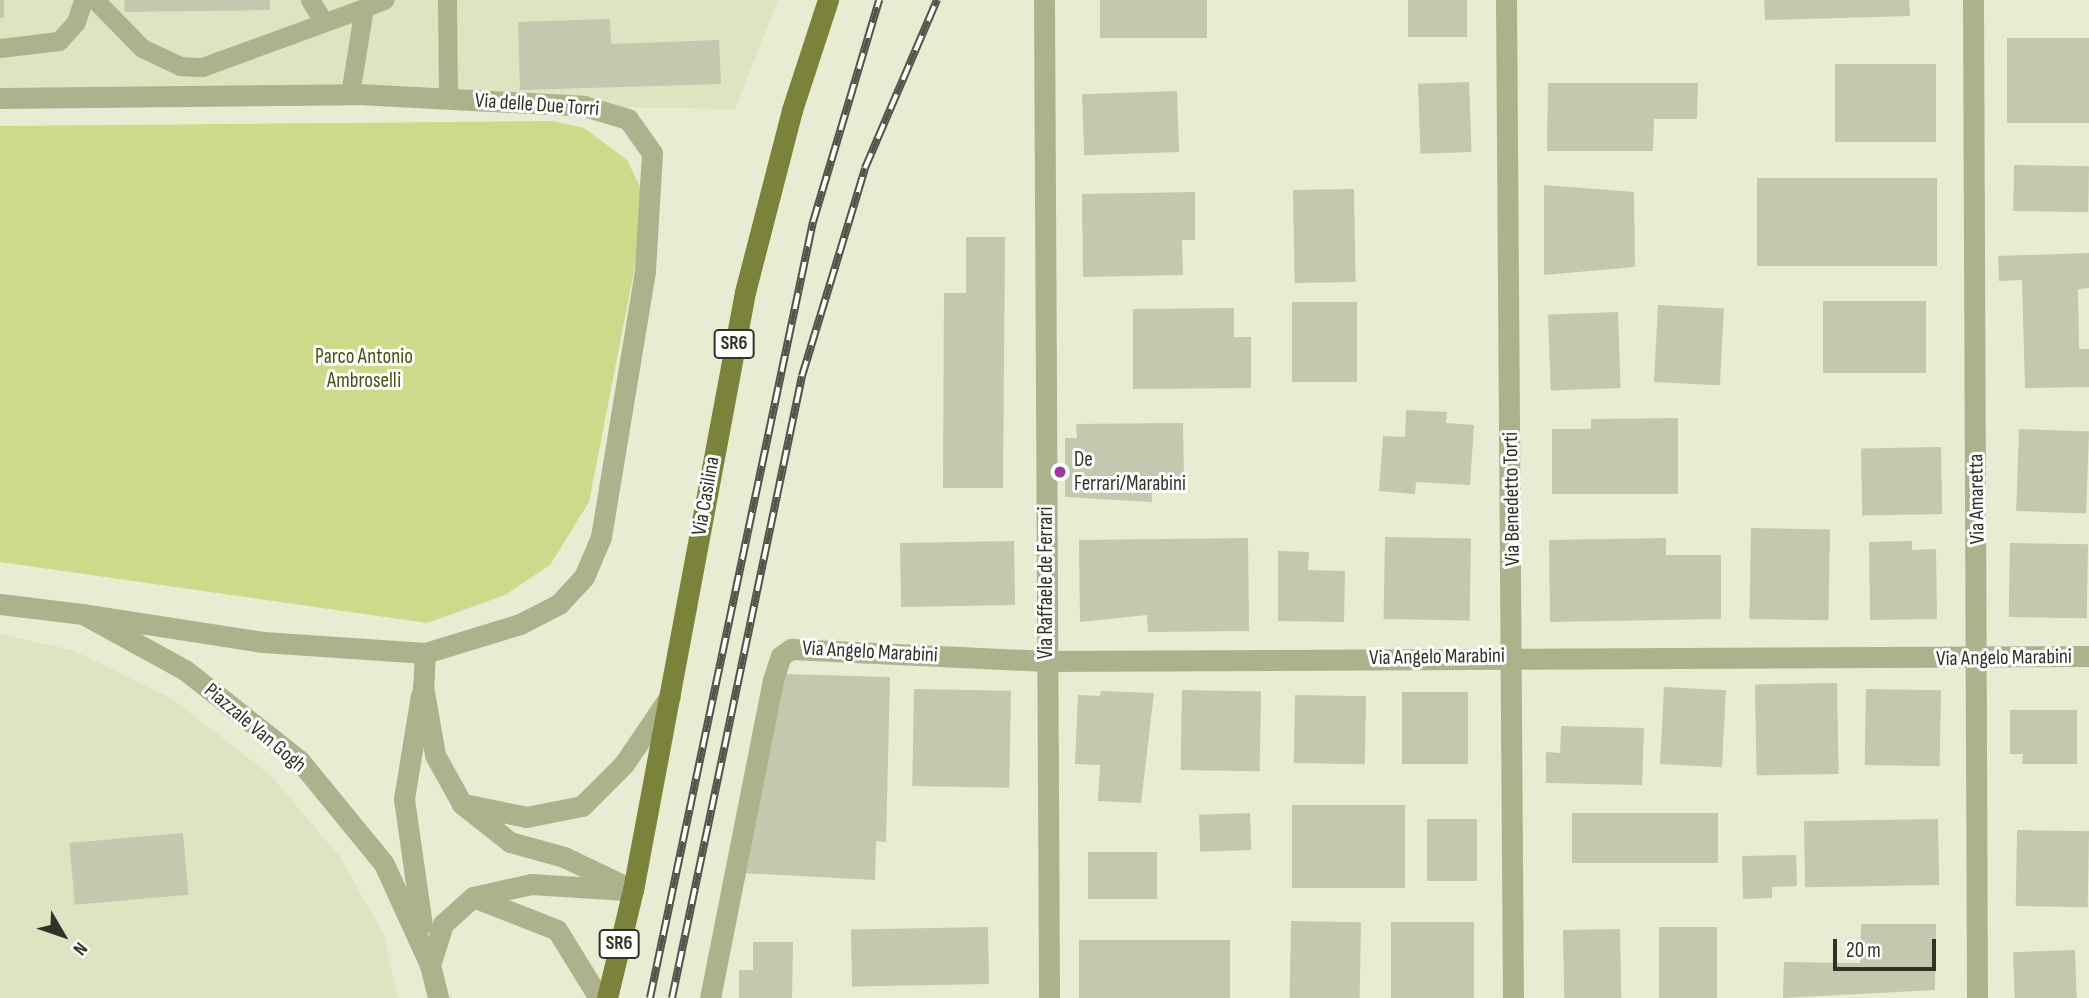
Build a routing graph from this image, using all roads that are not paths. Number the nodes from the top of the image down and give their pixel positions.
1 (83, 0) edge
2 (94, 0) edge
3 (310, 0) edge
4 (384, 0) edge
5 (447, 0) edge
6 (828, 0) edge
7 (1044, 0) edge
8 (1506, 0) edge
9 (1973, 0) edge
10 (364, 8) junction
11 (324, 22) junction
12 (0, 48) edge
13 (350, 94) junction
14 (0, 98) edge
15 (448, 99) junction
16 (0, 604) edge
17 (83, 614) junction
18 (425, 653) junction
19 (1514, 656) junction
20 (2089, 656) edge
21 (1979, 659) junction
22 (1046, 661) junction
23 (423, 686) junction
24 (670, 696) junction
25 (462, 804) junction
26 (633, 890) junction
27 (473, 897) junction
28 (430, 965) junction
29 (438, 998) edge
30 (599, 998) edge
31 (607, 998) edge
32 (710, 998) edge
33 (1049, 998) edge
34 (1513, 998) edge
35 (1977, 998) edge

1 - 12 lane
2 - 11 lane
3 - 11 lane
4 - 10 lane
5 - 15 lane
6 - 24 main road, Via Casilina / SR6
7 - 22 street, Via Raffaele de Ferrari
8 - 19 street, Via Benedetto Torti
9 - 21 street, Via Amaretta
10 - 11 lane
10 - 13 lane
13 - 14 street, Via delle Due Torri
13 - 15 street, Via delle Due Torri
15 - 18 street, Via delle Due Torri
16 - 17 street, Piazzale Van Gogh
17 - 18 street
17 - 28 street, Piazzale Van Gogh
18 - 23 street
19 - 21 street, Via Angelo Marabini
19 - 22 street, Via Angelo Marabini
19 - 34 street, Via Benedetto Torti
20 - 21 street, Via Angelo Marabini
21 - 35 street, Via Amaretta
22 - 32 street, Via Angelo Marabini
22 - 33 street, Via Raffaele de Ferrari
23 - 25 street
23 - 28 street
24 - 25 street
24 - 26 main road, Via Casilina / SR6
25 - 26 street
26 - 27 street
26 - 31 main road, Via Casilina / SR6
27 - 28 street
27 - 30 street
28 - 29 street, Piazzale Van Gogh

